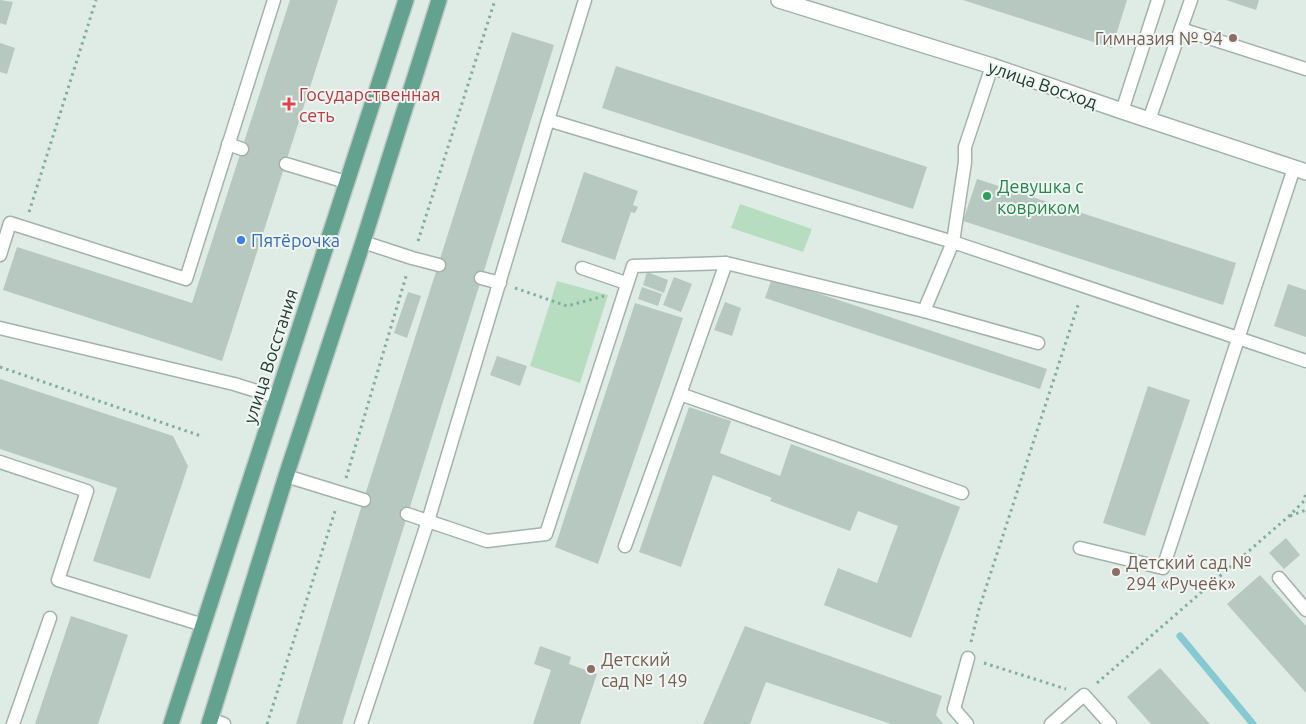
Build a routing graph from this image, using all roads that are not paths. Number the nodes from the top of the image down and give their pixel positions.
1 (274, 0) edge
2 (406, 0) edge
3 (439, 0) edge
4 (585, 0) edge
5 (779, 0) edge
6 (1158, 0) edge
7 (1191, 0) edge
8 (1181, 29) junction
9 (992, 66) junction
10 (1306, 68) edge
11 (1122, 112) junction
12 (548, 120) junction
13 (1149, 120) junction
14 (228, 144) junction
15 (242, 149) dead end
16 (286, 164) dead end
17 (1300, 170) edge
18 (346, 182) junction
19 (363, 242) junction
20 (953, 242) junction
21 (0, 255) edge
22 (726, 263) junction
23 (439, 265) dead end
24 (582, 268) dead end
25 (481, 278) dead end
26 (626, 283) junction
27 (500, 284) junction
28 (924, 310) junction
29 (0, 328) edge
30 (1238, 338) junction
31 (1038, 343) dead end
32 (1306, 361) edge
33 (680, 394) junction
34 (276, 397) junction
35 (0, 462) edge
36 (286, 476) junction
37 (962, 492) dead end
38 (364, 500) dead end
39 (407, 514) dead end
40 (428, 520) junction
41 (625, 546) dead end
42 (1080, 548) dead end
43 (1279, 578) dead end
44 (1306, 610) edge
45 (50, 618) dead end
46 (203, 625) junction
47 (968, 658) road end
48 (215, 723) edge
49 (13, 724) edge
50 (171, 724) edge
51 (361, 724) edge
52 (967, 724) edge
53 (1051, 724) edge
54 (1110, 724) edge

1 - 14 lane
2 - 18 main road, улица Восстания
3 - 19 main road
4 - 12 lane
5 - 9 street, улица Восход
6 - 11 lane
7 - 8 lane
8 - 10 lane
8 - 13 lane
9 - 11 street, улица Восход
9 - 20 lane
11 - 13 street, улица Восход
12 - 20 lane
12 - 27 lane
13 - 17 street, улица Восход
14 - 15 lane
14 - 21 lane
16 - 18 lane
17 - 30 lane
18 - 34 main road, улица Восстания
19 - 23 lane
19 - 36 main road
20 - 28 lane
20 - 30 lane
22 - 26 lane
22 - 28 lane
22 - 33 lane
24 - 26 lane
25 - 27 lane
26 - 40 lane
27 - 40 lane
28 - 31 lane
29 - 34 lane
30 - 32 lane
30 - 42 lane
33 - 37 lane
33 - 41 lane
34 - 46 main road, улица Восстания
35 - 46 lane
36 - 38 lane
36 - 48 main road
39 - 40 lane
40 - 51 lane
43 - 44 lane
45 - 49 lane
46 - 50 main road, улица Восстания
47 - 52 lane
53 - 54 lane

